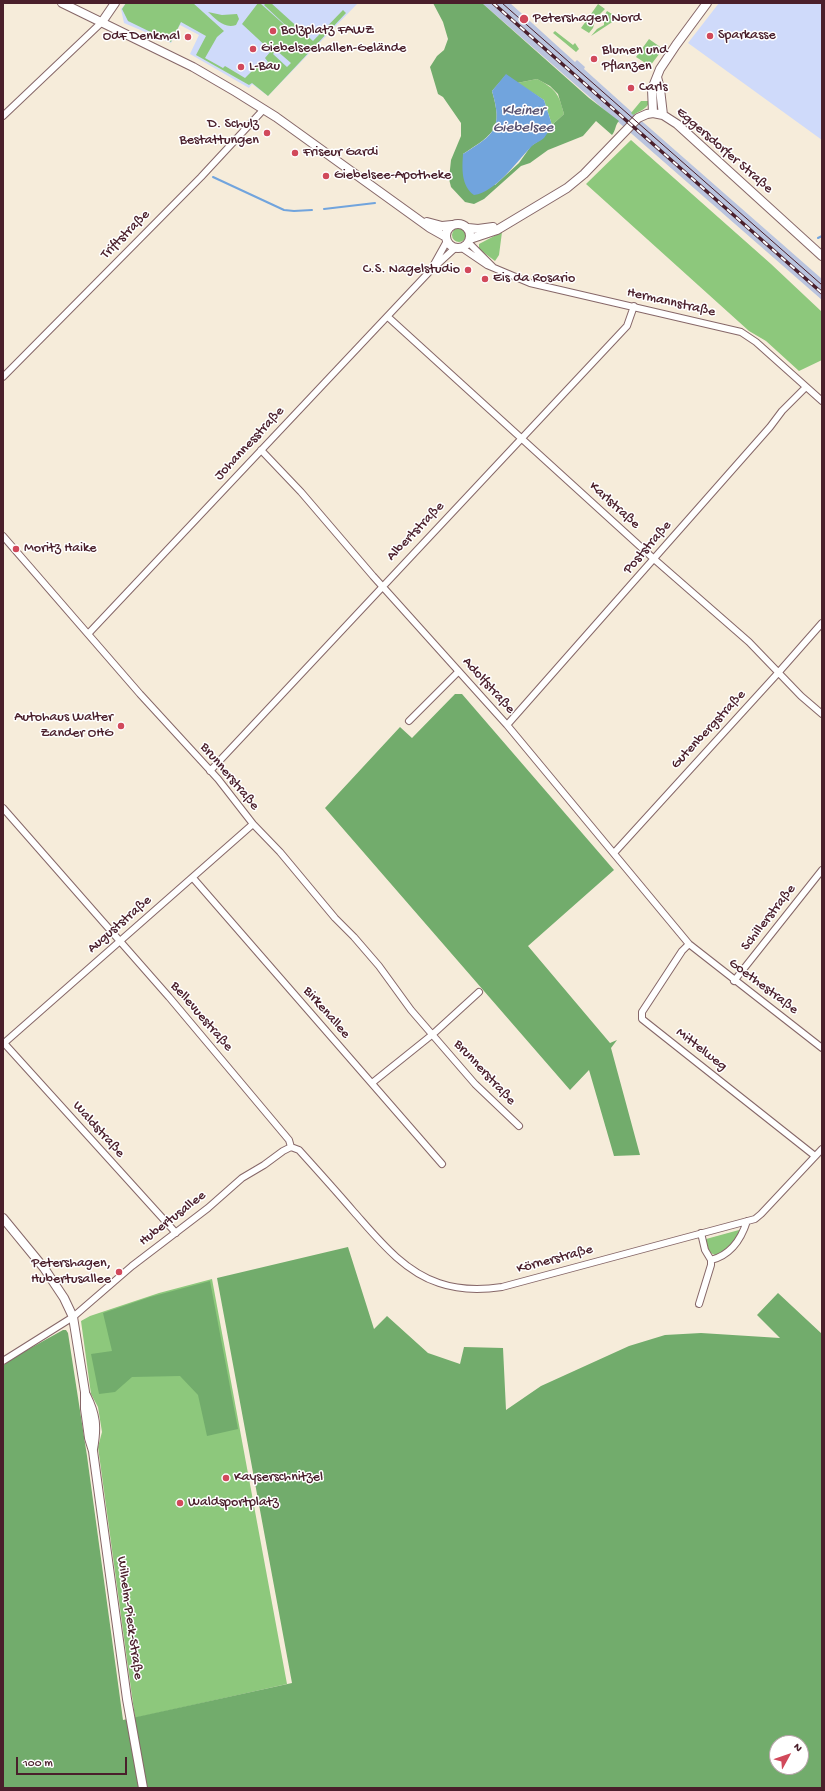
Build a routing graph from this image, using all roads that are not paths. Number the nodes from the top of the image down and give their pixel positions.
1 (62, 3) edge
2 (115, 3) edge
3 (707, 3) edge
4 (102, 22) junction
5 (657, 77) junction
6 (264, 109) junction
7 (653, 113) junction
8 (663, 115) junction
9 (3, 116) edge
10 (419, 219) junction
11 (509, 222) junction
12 (452, 225) junction
13 (468, 228) junction
14 (447, 239) junction
15 (464, 244) junction
16 (822, 256) edge
17 (430, 271) junction
18 (634, 306) junction
19 (388, 317) junction
20 (3, 377) edge
21 (806, 387) junction
22 (822, 401) edge
23 (522, 439) junction
24 (261, 450) junction
25 (3, 536) edge
26 (654, 559) junction
27 (382, 586) junction
28 (822, 623) edge
29 (88, 634) junction
30 (458, 672) junction
31 (778, 673) junction
32 (822, 714) edge
33 (409, 722) dead end
34 (507, 725) junction
35 (210, 771) junction
36 (3, 808) edge
37 (253, 824) junction
38 (614, 853) junction
39 (822, 870) edge
40 (193, 878) junction
41 (120, 941) junction
42 (690, 944) junction
43 (734, 981) junction
44 (479, 992) dead end
45 (433, 1034) junction
46 (3, 1043) edge
47 (822, 1048) edge
48 (372, 1083) junction
49 (519, 1126) dead end
50 (291, 1148) junction
51 (822, 1149) edge
52 (815, 1156) junction
53 (442, 1164) dead end
54 (3, 1218) edge
55 (747, 1221) junction
56 (176, 1233) junction
57 (701, 1233) junction
58 (380, 1240) joint
59 (711, 1260) junction
60 (699, 1304) dead end
61 (73, 1317) junction
62 (3, 1361) edge
63 (143, 1788) edge

1 - 4 street
2 - 4 street
3 - 5 street
4 - 6 street
4 - 9 street
5 - 7 street
5 - 8 street
6 - 10 street
6 - 20 street, Triftstraße
7 - 8 street, Eggersdorfer Straße
7 - 11 street, Eggersdorfer Straße
8 - 16 street, Eggersdorfer Straße
10 - 12 street
10 - 14 street
11 - 13 street, Eggersdorfer Straße
11 - 15 street, Eggersdorfer Straße
12 - 13 street
12 - 14 street
13 - 15 street
14 - 15 street
14 - 17 street, Johannesstraße
15 - 17 street, Johannesstraße
15 - 18 street, Hermannstraße
17 - 19 street, Johannesstraße
18 - 21 street, Hermannstraße
18 - 23 street, Albertstraße
19 - 23 street, Karlstraße
19 - 24 street, Johannesstraße
21 - 22 street, Hermannstraße
21 - 26 street, Poststraße
23 - 26 street, Karlstraße
23 - 27 street, Albertstraße
24 - 27 street, Adolfstraße
24 - 29 street, Johannesstraße
25 - 29 street, Brunnerstraße
26 - 31 street, Karlstraße
26 - 34 street, Poststraße
27 - 30 street, Adolfstraße
27 - 35 street, Albertstraße
28 - 31 street, Gutenbergstraße
29 - 35 street, Brunnerstraße
30 - 33 street
30 - 34 street, Adolfstraße
31 - 32 street, Karlstraße
31 - 38 street, Gutenbergstraße
34 - 38 street, Adolfstraße
35 - 37 street, Brunnerstraße
36 - 41 street, Bellevuestraße
37 - 40 street, Auguststraße
37 - 45 street, Brunnerstraße
38 - 42 street, Adolfstraße
39 - 43 street, Schillerstraße
40 - 41 street, Auguststraße
40 - 48 street, Birkenallee
41 - 46 street, Auguststraße
41 - 50 street, Bellevuestraße
42 - 43 street, Goethestraße
42 - 52 street, Mittelweg
43 - 47 street, Goethestraße
44 - 45 street, Brunnerstraße
45 - 48 street, Brunnerstraße
45 - 49 street, Brunnerstraße
46 - 56 street, Waldstraße
48 - 53 street, Birkenallee
50 - 56 street, Hubertusallee
50 - 58 street, Bellevuestraße
51 - 52 street, Körnerstraße
52 - 55 street, Körnerstraße
54 - 61 street, Wilhelm-Pieck-Straße
55 - 57 street, Körnerstraße
55 - 59 street
56 - 61 street, Hubertusallee
57 - 58 street, Körnerstraße
57 - 59 street
59 - 60 street
61 - 62 street, Hubertusallee
61 - 63 street, Wilhelm-Pieck-Straße

